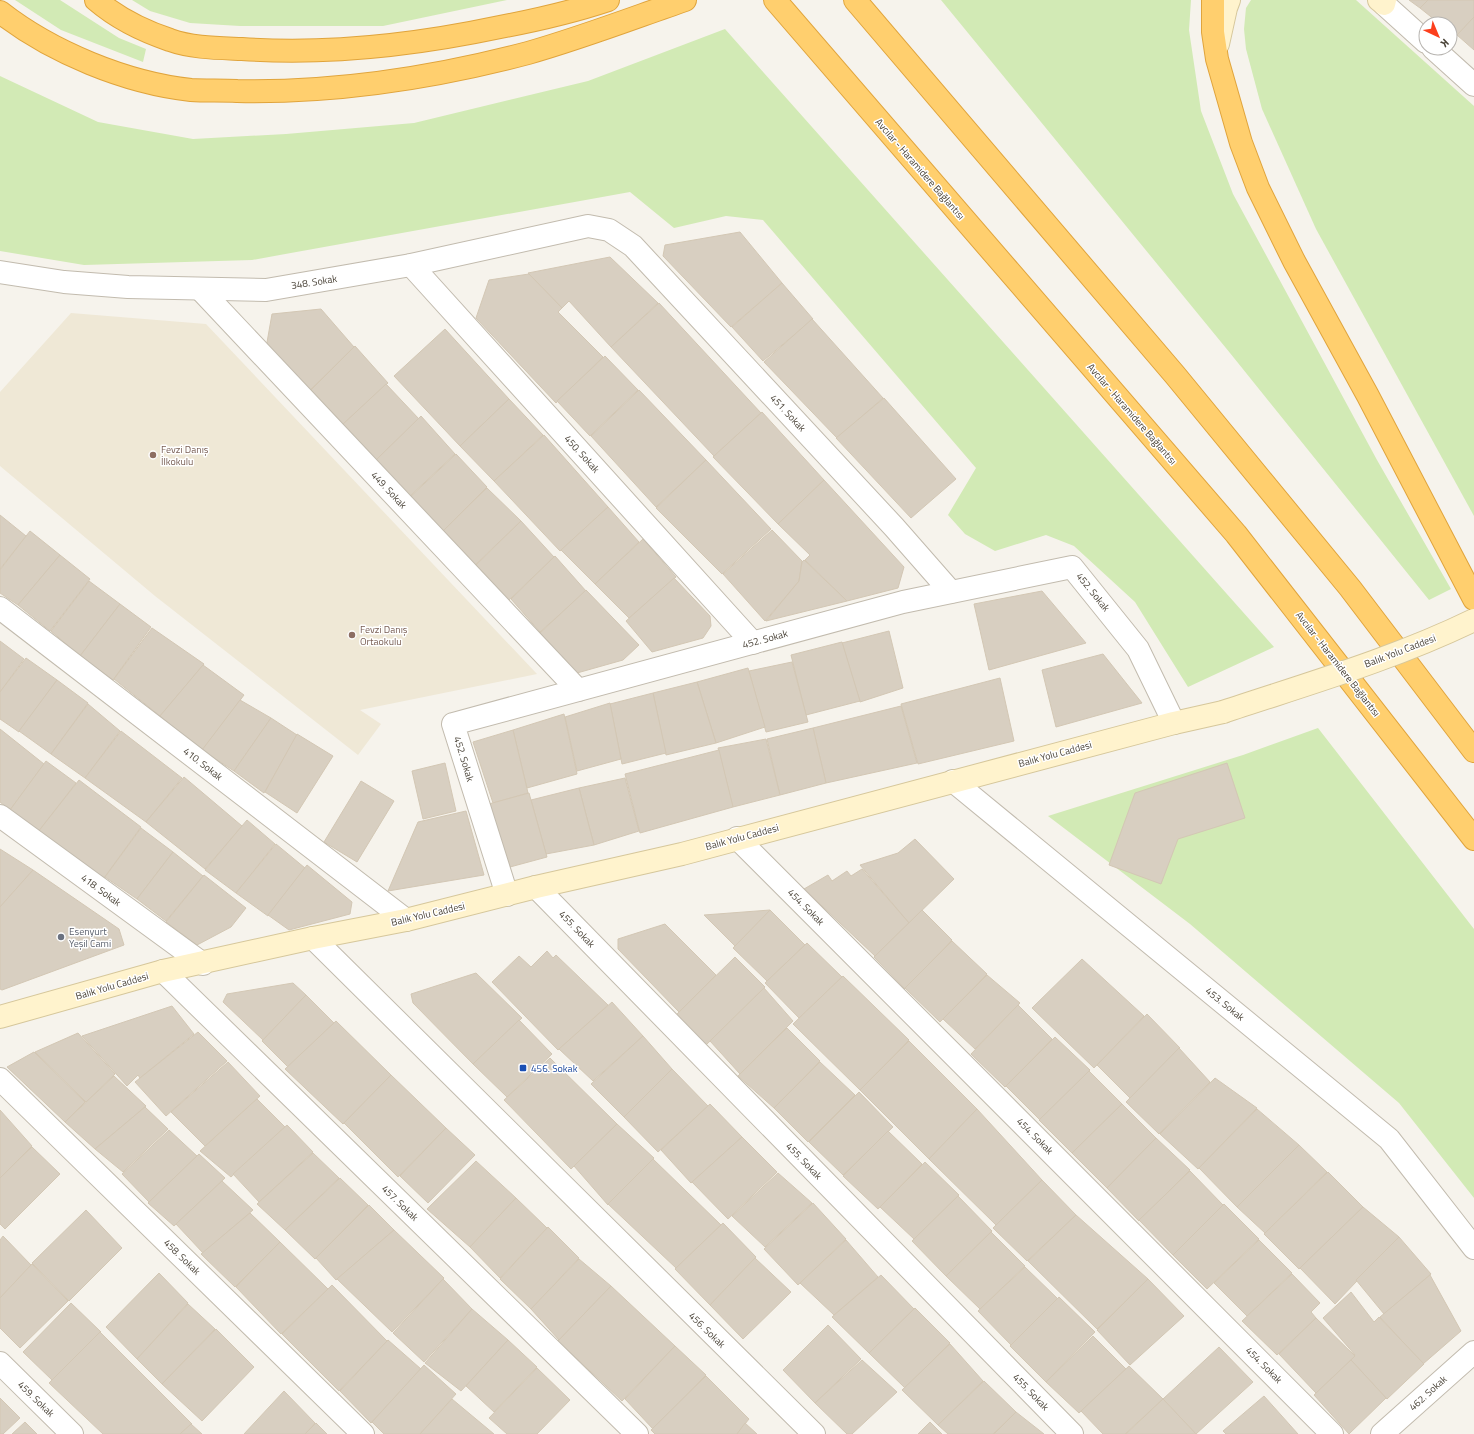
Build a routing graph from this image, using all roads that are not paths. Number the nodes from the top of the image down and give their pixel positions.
1 (96, 0) edge
2 (608, 0) edge
3 (685, 0) edge
4 (776, 0) edge
5 (855, 0) edge
6 (1213, 0) edge
7 (1229, 0) edge
8 (1383, 1) edge
9 (0, 12) edge
10 (1418, 34) edge
11 (1442, 56) edge
12 (1217, 59) junction
13 (1474, 85) edge
14 (621, 237) joint
15 (411, 265) junction
16 (0, 272) edge
17 (200, 289) junction
18 (951, 592) junction
19 (1474, 599) edge
20 (0, 608) edge
21 (1474, 620) edge
22 (753, 643) junction
23 (578, 690) junction
24 (1174, 723) junction
25 (1474, 751) edge
26 (953, 781) junction
27 (0, 816) edge
28 (737, 838) junction
29 (1474, 839) edge
30 (536, 887) junction
31 (507, 895) junction
32 (406, 920) junction
33 (312, 938) junction
34 (203, 964) junction
35 (163, 971) junction
36 (0, 1017) edge
37 (0, 1079) edge
38 (1474, 1248) edge
39 (1474, 1352) edge
40 (0, 1363) edge
41 (72, 1434) edge
42 (363, 1434) edge
43 (637, 1434) edge
44 (814, 1434) edge
45 (1072, 1434) edge
46 (1332, 1434) edge
47 (1382, 1434) edge

1 - 2 highway
3 - 9 highway
4 - 29 highway, Avcılar - Haramidere Bağlantısı
5 - 25 highway
6 - 12 highway
7 - 12 main road
8 - 10 street
11 - 13 street
12 - 19 highway
14 - 15 street, 348. Sokak
14 - 18 street, 451. Sokak
15 - 17 street, 348. Sokak
15 - 22 street, 450. Sokak
16 - 17 street, 348. Sokak
17 - 23 street, 449. Sokak
18 - 22 street, 452. Sokak
18 - 24 street, 452. Sokak
20 - 32 street, 410. Sokak
21 - 24 main road, Balık Yolu Caddesi, bridge
22 - 23 street, 452. Sokak
23 - 31 street, 452. Sokak
24 - 26 main road, Balık Yolu Caddesi
26 - 28 main road, Balık Yolu Caddesi
26 - 38 street, 453. Sokak
27 - 34 street, 418. Sokak
28 - 30 main road, Balık Yolu Caddesi
28 - 46 street, 454. Sokak
30 - 31 main road, Balık Yolu Caddesi
30 - 45 street, 455. Sokak
31 - 32 main road, Balık Yolu Caddesi
32 - 33 main road, Balık Yolu Caddesi
33 - 34 main road, Balık Yolu Caddesi
33 - 44 street, 456. Sokak
34 - 35 main road, Balık Yolu Caddesi
35 - 36 main road, Balık Yolu Caddesi
35 - 43 street, 457. Sokak
37 - 42 street, 458. Sokak
39 - 47 street, 462. Sokak
40 - 41 street, 459. Sokak

